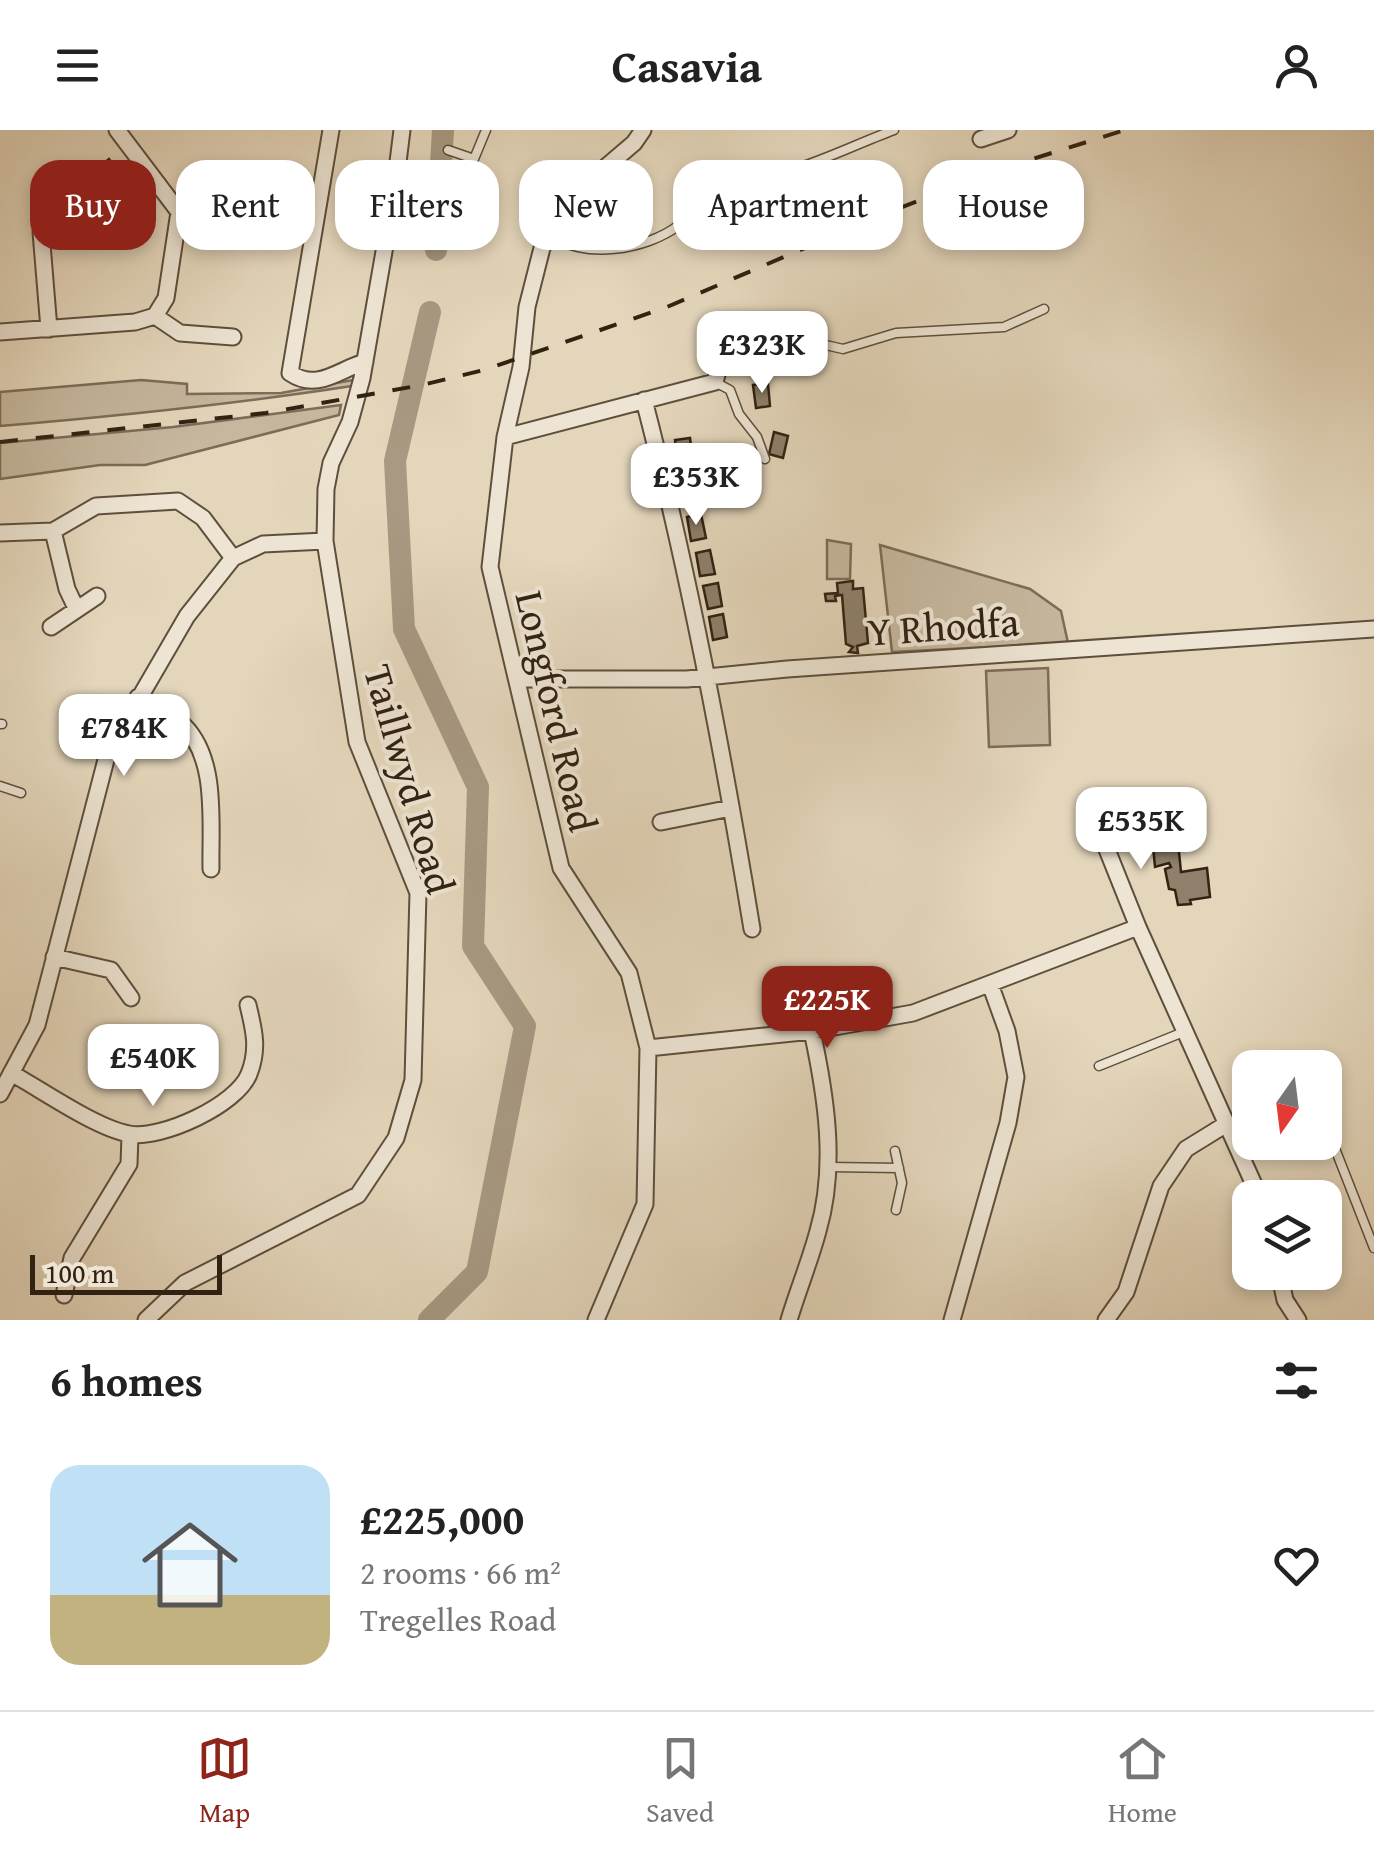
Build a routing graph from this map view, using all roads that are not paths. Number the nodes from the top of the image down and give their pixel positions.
1 (117, 130) edge
2 (331, 130) edge
3 (402, 130) edge
4 (486, 130) edge
5 (643, 130) edge
6 (894, 130) edge
7 (1008, 130) edge
8 (981, 140) dead end
9 (448, 150) dead end
10 (614, 160) edge
11 (176, 207) edge
12 (176, 237) edge
13 (653, 239) edge
14 (42, 250) edge
15 (544, 250) edge
16 (1044, 309) dead end
17 (155, 316) junction
18 (49, 329) junction
19 (0, 332) edge
20 (233, 337) dead end
21 (804, 340) joint
22 (365, 362) junction
23 (715, 382) junction
24 (644, 400) junction
25 (505, 437) junction
26 (764, 459) dead end
27 (54, 531) junction
28 (0, 534) edge
29 (325, 541) junction
30 (233, 558) junction
31 (97, 596) dead end
32 (76, 608) junction
33 (51, 627) dead end
34 (1374, 629) edge
35 (704, 676) junction
36 (516, 679) junction
37 (138, 696) junction
38 (0, 786) edge
39 (21, 793) dead end
40 (731, 808) junction
41 (660, 822) dead end
42 (1098, 827) dead end
43 (212, 869) dead end
44 (1138, 927) junction
45 (752, 929) dead end
46 (54, 957) junction
47 (990, 984) junction
48 (130, 998) dead end
49 (248, 1005) dead end
50 (812, 1031) junction
51 (1186, 1031) junction
52 (648, 1048) junction
53 (1100, 1066) dead end
54 (11, 1073) junction
55 (0, 1094) edge
56 (1228, 1123) junction
57 (130, 1135) junction
58 (895, 1151) dead end
59 (1340, 1160) edge
60 (827, 1167) junction
61 (899, 1168) junction
62 (1252, 1180) edge
63 (896, 1210) dead end
64 (1374, 1248) edge
65 (1283, 1290) edge
66 (64, 1295) dead end
67 (1114, 1316) edge
68 (146, 1320) edge
69 (596, 1320) edge
70 (790, 1320) edge
71 (952, 1320) edge
72 (1298, 1320) edge

1 - 11 street
2 - 22 street
3 - 22 street, Taillwyd Road
4 - 9 lane
5 - 10 street, Longford Road
6 - 13 lane
7 - 8 street
12 - 17 street
14 - 18 street
15 - 25 street, Longford Road
16 - 21 lane
17 - 18 street
17 - 20 street
18 - 19 street
21 - 23 street
22 - 29 street, Taillwyd Road
23 - 24 street
23 - 26 lane
24 - 25 street
24 - 35 street
25 - 36 street, Longford Road
27 - 28 street
27 - 30 street
27 - 32 street
29 - 30 street
29 - 68 street, Taillwyd Road
30 - 37 street
31 - 32 street
32 - 33 street
34 - 35 street, Y Rhodfa
35 - 36 street, Y Rhodfa
35 - 40 street
36 - 52 street, Longford Road
37 - 43 street
37 - 46 street
38 - 39 lane
40 - 41 street
40 - 45 street
42 - 44 street
44 - 47 street
44 - 51 street
46 - 48 street
46 - 54 street
47 - 50 street
47 - 71 street
49 - 57 street
50 - 52 street
50 - 60 street
51 - 53 lane
51 - 56 street
52 - 69 street, Longford Road
54 - 55 street
54 - 57 street
56 - 62 street
56 - 67 street
57 - 66 street
58 - 61 lane
59 - 64 lane
60 - 61 lane
60 - 70 street
61 - 63 lane
65 - 72 street

